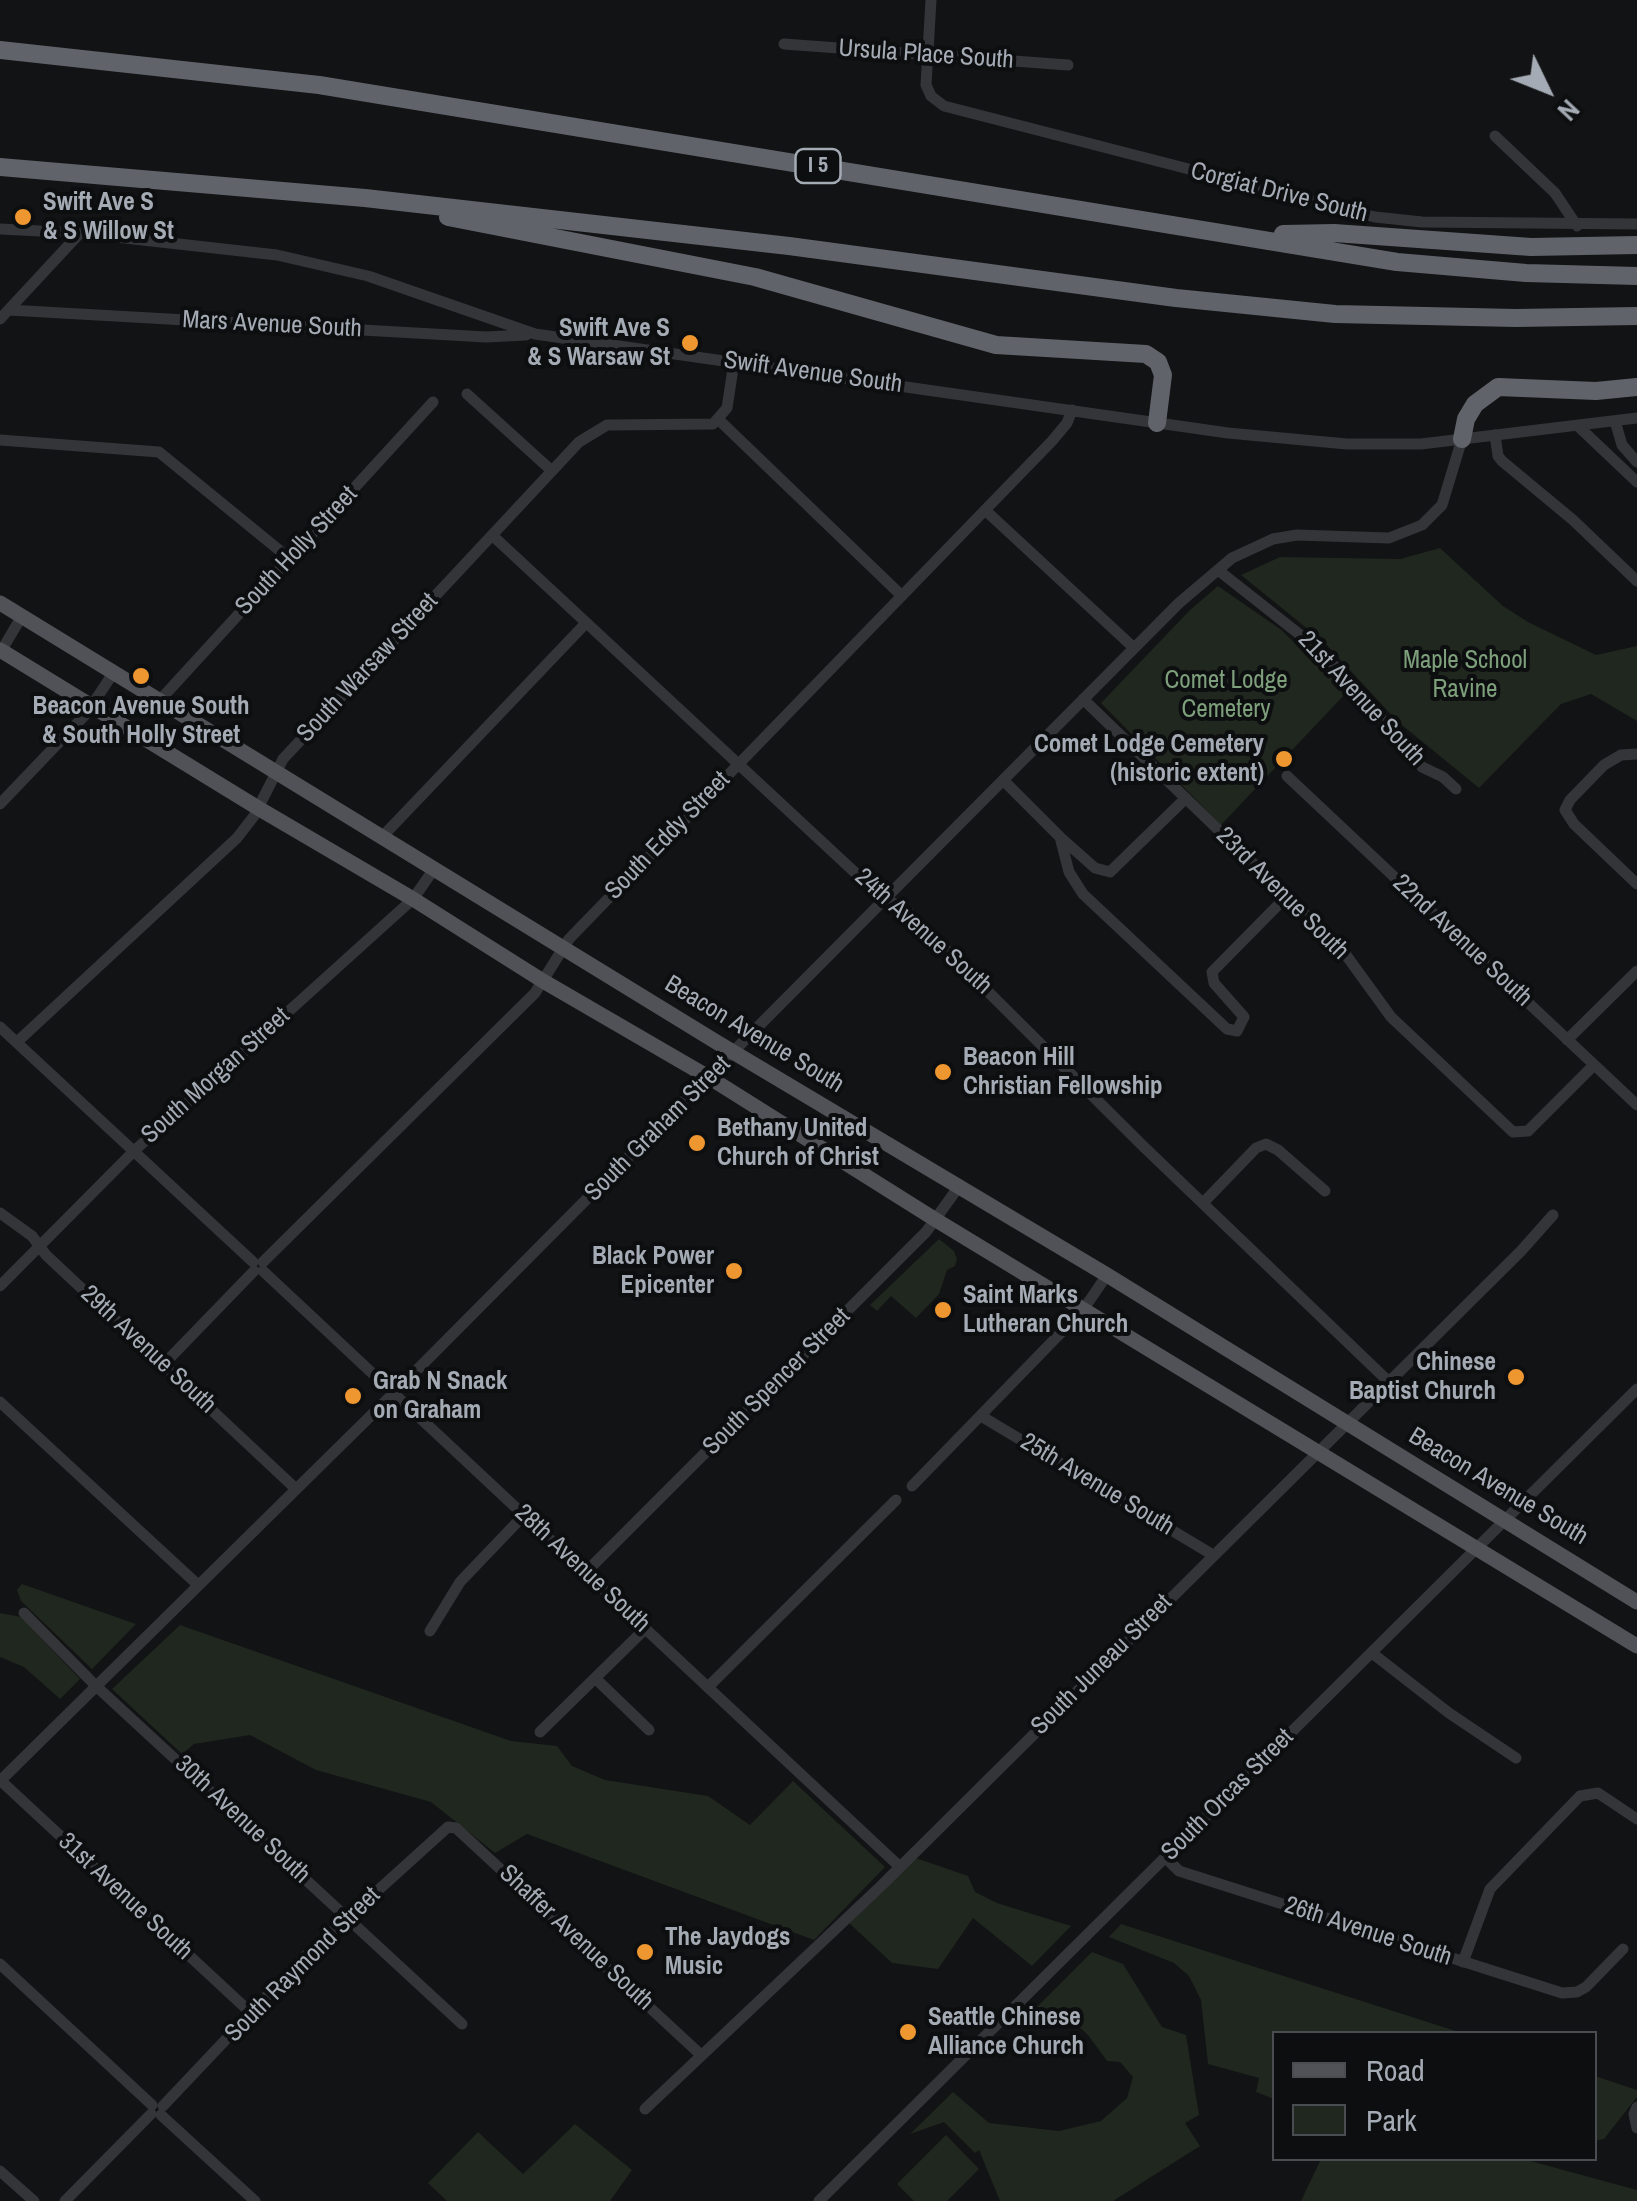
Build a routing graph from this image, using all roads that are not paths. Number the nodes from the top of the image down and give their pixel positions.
1 (931, 0) edge
2 (784, 44) dead end
3 (0, 50) edge
4 (927, 55) junction
5 (1068, 65) dead end
6 (1495, 136) dead end
7 (0, 167) edge
8 (365, 198) junction
9 (1637, 224) edge
10 (1577, 226) junction
11 (0, 228) edge
12 (80, 233) junction
13 (1238, 234) junction
14 (1637, 245) edge
15 (1637, 276) edge
16 (4, 315) edge
17 (1637, 316) edge
18 (535, 334) junction
19 (734, 362) junction
20 (1637, 387) edge
21 (466, 394) dead end
22 (433, 402) dead end
23 (1072, 410) junction
24 (1637, 418) edge
25 (718, 420) junction
26 (1615, 421) junction
27 (1157, 423) junction
28 (1579, 427) junction
29 (1494, 435) junction
30 (1462, 439) junction
31 (0, 440) edge
32 (1637, 462) edge
33 (552, 471) junction
34 (1637, 482) edge
35 (985, 510) junction
36 (492, 535) junction
37 (290, 559) junction
38 (1218, 570) junction
39 (1637, 580) edge
40 (902, 596) junction
41 (0, 602) edge
42 (22, 616) junction
43 (586, 623) junction
44 (1132, 647) junction
45 (0, 651) edge
46 (114, 672) junction
47 (161, 699) junction
48 (1083, 699) junction
49 (93, 705) junction
50 (1637, 754) edge
51 (738, 764) junction
52 (276, 770) junction
53 (1287, 776) dead end
54 (1004, 780) junction
55 (1456, 789) dead end
56 (1186, 798) junction
57 (0, 804) edge
58 (258, 808) junction
59 (382, 837) junction
60 (1060, 837) junction
61 (434, 869) junction
62 (1637, 884) edge
63 (1287, 896) junction
64 (413, 899) junction
65 (888, 899) junction
66 (562, 948) junction
67 (1637, 970) edge
68 (543, 981) junction
69 (0, 1027) edge
70 (1567, 1040) junction
71 (17, 1042) junction
72 (734, 1053) junction
73 (1594, 1065) junction
74 (710, 1078) junction
75 (1637, 1105) edge
76 (134, 1150) junction
77 (960, 1186) junction
78 (1325, 1190) dead end
79 (1204, 1202) junction
80 (0, 1213) edge
81 (1553, 1214) dead end
82 (936, 1220) junction
83 (39, 1246) junction
84 (258, 1267) junction
85 (1107, 1275) junction
86 (0, 1286) edge
87 (1083, 1310) junction
88 (164, 1364) junction
89 (1388, 1381) junction
90 (1637, 1390) edge
91 (394, 1394) junction
92 (0, 1402) edge
93 (981, 1416) junction
94 (1347, 1422) junction
95 (1317, 1452) junction
96 (912, 1486) dead end
97 (296, 1489) junction
98 (896, 1500) dead end
99 (524, 1515) junction
100 (1506, 1521) junction
101 (1478, 1550) junction
102 (1213, 1555) junction
103 (586, 1572) junction
104 (197, 1584) junction
105 (1635, 1598) edge
106 (24, 1613) dead end
107 (646, 1628) junction
108 (430, 1632) dead end
109 (1637, 1646) edge
110 (1372, 1653) junction
111 (595, 1678) junction
112 (96, 1686) junction
113 (708, 1687) junction
114 (649, 1730) dead end
115 (540, 1732) dead end
116 (1516, 1758) dead end
117 (0, 1781) edge
118 (1637, 1819) edge
119 (448, 1828) joint
120 (1166, 1858) junction
121 (900, 1867) junction
122 (347, 1917) junction
123 (1622, 1949) dead end
124 (1463, 1962) junction
125 (0, 1964) edge
126 (251, 2013) junction
127 (462, 2024) dead end
128 (701, 2054) junction
129 (645, 2109) dead end
130 (157, 2110) junction
131 (1636, 2111) edge
132 (1637, 2128) edge
133 (0, 2170) edge
134 (34, 2201) edge
135 (65, 2201) edge
136 (255, 2201) edge
137 (819, 2201) edge

1 - 4 street
2 - 4 street, Ursula Place South
3 - 13 highway, I 5
4 - 5 street, Ursula Place South
4 - 10 street, Corgiat Drive South
6 - 10 street
7 - 8 highway
8 - 17 highway
8 - 27 highway
9 - 10 street, Corgiat Drive South
11 - 12 street, Swift Avenue South
12 - 16 street
12 - 18 street, Swift Avenue South
13 - 14 highway
13 - 15 highway, I 5
16 - 18 street, Mars Avenue South
18 - 19 street, Swift Avenue South
19 - 23 street, Swift Avenue South
19 - 25 street
20 - 30 highway
21 - 33 street
22 - 37 street, South Holly Street
23 - 27 street, Swift Avenue South
23 - 35 street, South Eddy Street
24 - 26 street, Swift Avenue South
25 - 33 street, South Warsaw Street
25 - 40 street
26 - 28 street, Swift Avenue South
26 - 32 street
27 - 30 street, Swift Avenue South
28 - 29 street, Swift Avenue South
28 - 34 street
29 - 30 street, Swift Avenue South
29 - 39 street
30 - 38 street, South Graham Street
31 - 37 street
33 - 36 street, South Warsaw Street
35 - 40 street, South Eddy Street
35 - 44 street
36 - 43 street, 24th Avenue South
36 - 52 street, South Warsaw Street
37 - 47 street, South Holly Street
38 - 44 street, South Graham Street
38 - 55 street, 21st Avenue South
40 - 51 street, South Eddy Street
41 - 42 main road, Beacon Avenue South
42 - 45 street
42 - 46 main road, Beacon Avenue South
43 - 51 street, 24th Avenue South
43 - 59 street
44 - 48 street, South Graham Street
45 - 49 main road
46 - 47 main road, Beacon Avenue South
46 - 49 street
47 - 52 main road, Beacon Avenue South
48 - 54 street, South Graham Street
48 - 56 street, 23rd Avenue South
49 - 57 street
49 - 58 main road
50 - 62 street
51 - 65 street, 24th Avenue South
51 - 66 street, South Eddy Street
52 - 58 street, South Warsaw Street
52 - 59 main road, Beacon Avenue South
53 - 70 street, 22nd Avenue South
54 - 60 street
54 - 65 street, South Graham Street
56 - 60 street
56 - 63 street, 23rd Avenue South
58 - 64 main road
58 - 71 street, South Warsaw Street
59 - 61 main road, Beacon Avenue South
60 - 63 street
61 - 64 street, South Morgan Street
61 - 66 main road, Beacon Avenue South
63 - 73 street, 23rd Avenue South
64 - 68 main road
64 - 76 street, South Morgan Street
65 - 72 street, South Graham Street
65 - 79 street, 24th Avenue South
66 - 68 street, South Eddy Street
66 - 72 main road, Beacon Avenue South
67 - 70 street
68 - 74 main road
68 - 84 street, South Eddy Street
69 - 71 street, 28th Avenue South
70 - 73 street, 22nd Avenue South
71 - 76 street, 28th Avenue South
72 - 74 street, South Graham Street
72 - 77 main road, Beacon Avenue South
73 - 75 street, 22nd Avenue South
74 - 82 main road
74 - 91 street, South Graham Street
76 - 83 street, South Morgan Street
76 - 84 street, 28th Avenue South
77 - 82 street, South Spencer Street
77 - 85 main road, Beacon Avenue South
78 - 79 street
79 - 89 street, 24th Avenue South
80 - 83 street, 29th Avenue South
81 - 89 street, South Juneau Street
82 - 87 main road
82 - 103 street, South Spencer Street
83 - 86 street, South Morgan Street
83 - 88 street, 29th Avenue South
84 - 88 street, South Eddy Street
84 - 91 street, 28th Avenue South
85 - 87 street
85 - 94 main road, Beacon Avenue South
87 - 93 street
87 - 95 main road
88 - 97 street, 29th Avenue South
89 - 94 street, South Juneau Street
90 - 100 street, South Orcas Street
91 - 97 street, South Graham Street
91 - 99 street, 28th Avenue South
92 - 104 street
93 - 96 street
93 - 102 street, 25th Avenue South
94 - 95 street, South Juneau Street
94 - 100 main road, Beacon Avenue South
95 - 101 main road
95 - 102 street, South Juneau Street
97 - 104 street, South Graham Street
98 - 113 street
99 - 103 street, 28th Avenue South
99 - 108 street
100 - 101 street, South Orcas Street
100 - 105 main road, Beacon Avenue South
101 - 109 main road
101 - 110 street, South Orcas Street
102 - 121 street, South Juneau Street
103 - 107 street, 28th Avenue South
104 - 112 street, South Graham Street
106 - 112 street, 30th Avenue South
107 - 111 street
107 - 113 street, 28th Avenue South
110 - 116 street
110 - 120 street, South Orcas Street
111 - 114 street
111 - 115 street
112 - 117 street, South Graham Street
112 - 122 street, 30th Avenue South
113 - 121 street, 28th Avenue South
117 - 126 street, 31st Avenue South
118 - 124 street
119 - 122 street, South Raymond Street
119 - 128 street, Shaffer Avenue South
120 - 124 street, 26th Avenue South
120 - 137 street, South Orcas Street
121 - 128 street, South Juneau Street
122 - 126 street, South Raymond Street
122 - 127 street, 30th Avenue South
123 - 124 street, 26th Avenue South
125 - 130 street
126 - 130 street, South Raymond Street
128 - 129 street, South Juneau Street
130 - 135 street, South Raymond Street
130 - 136 street
131 - 132 street
133 - 134 street

